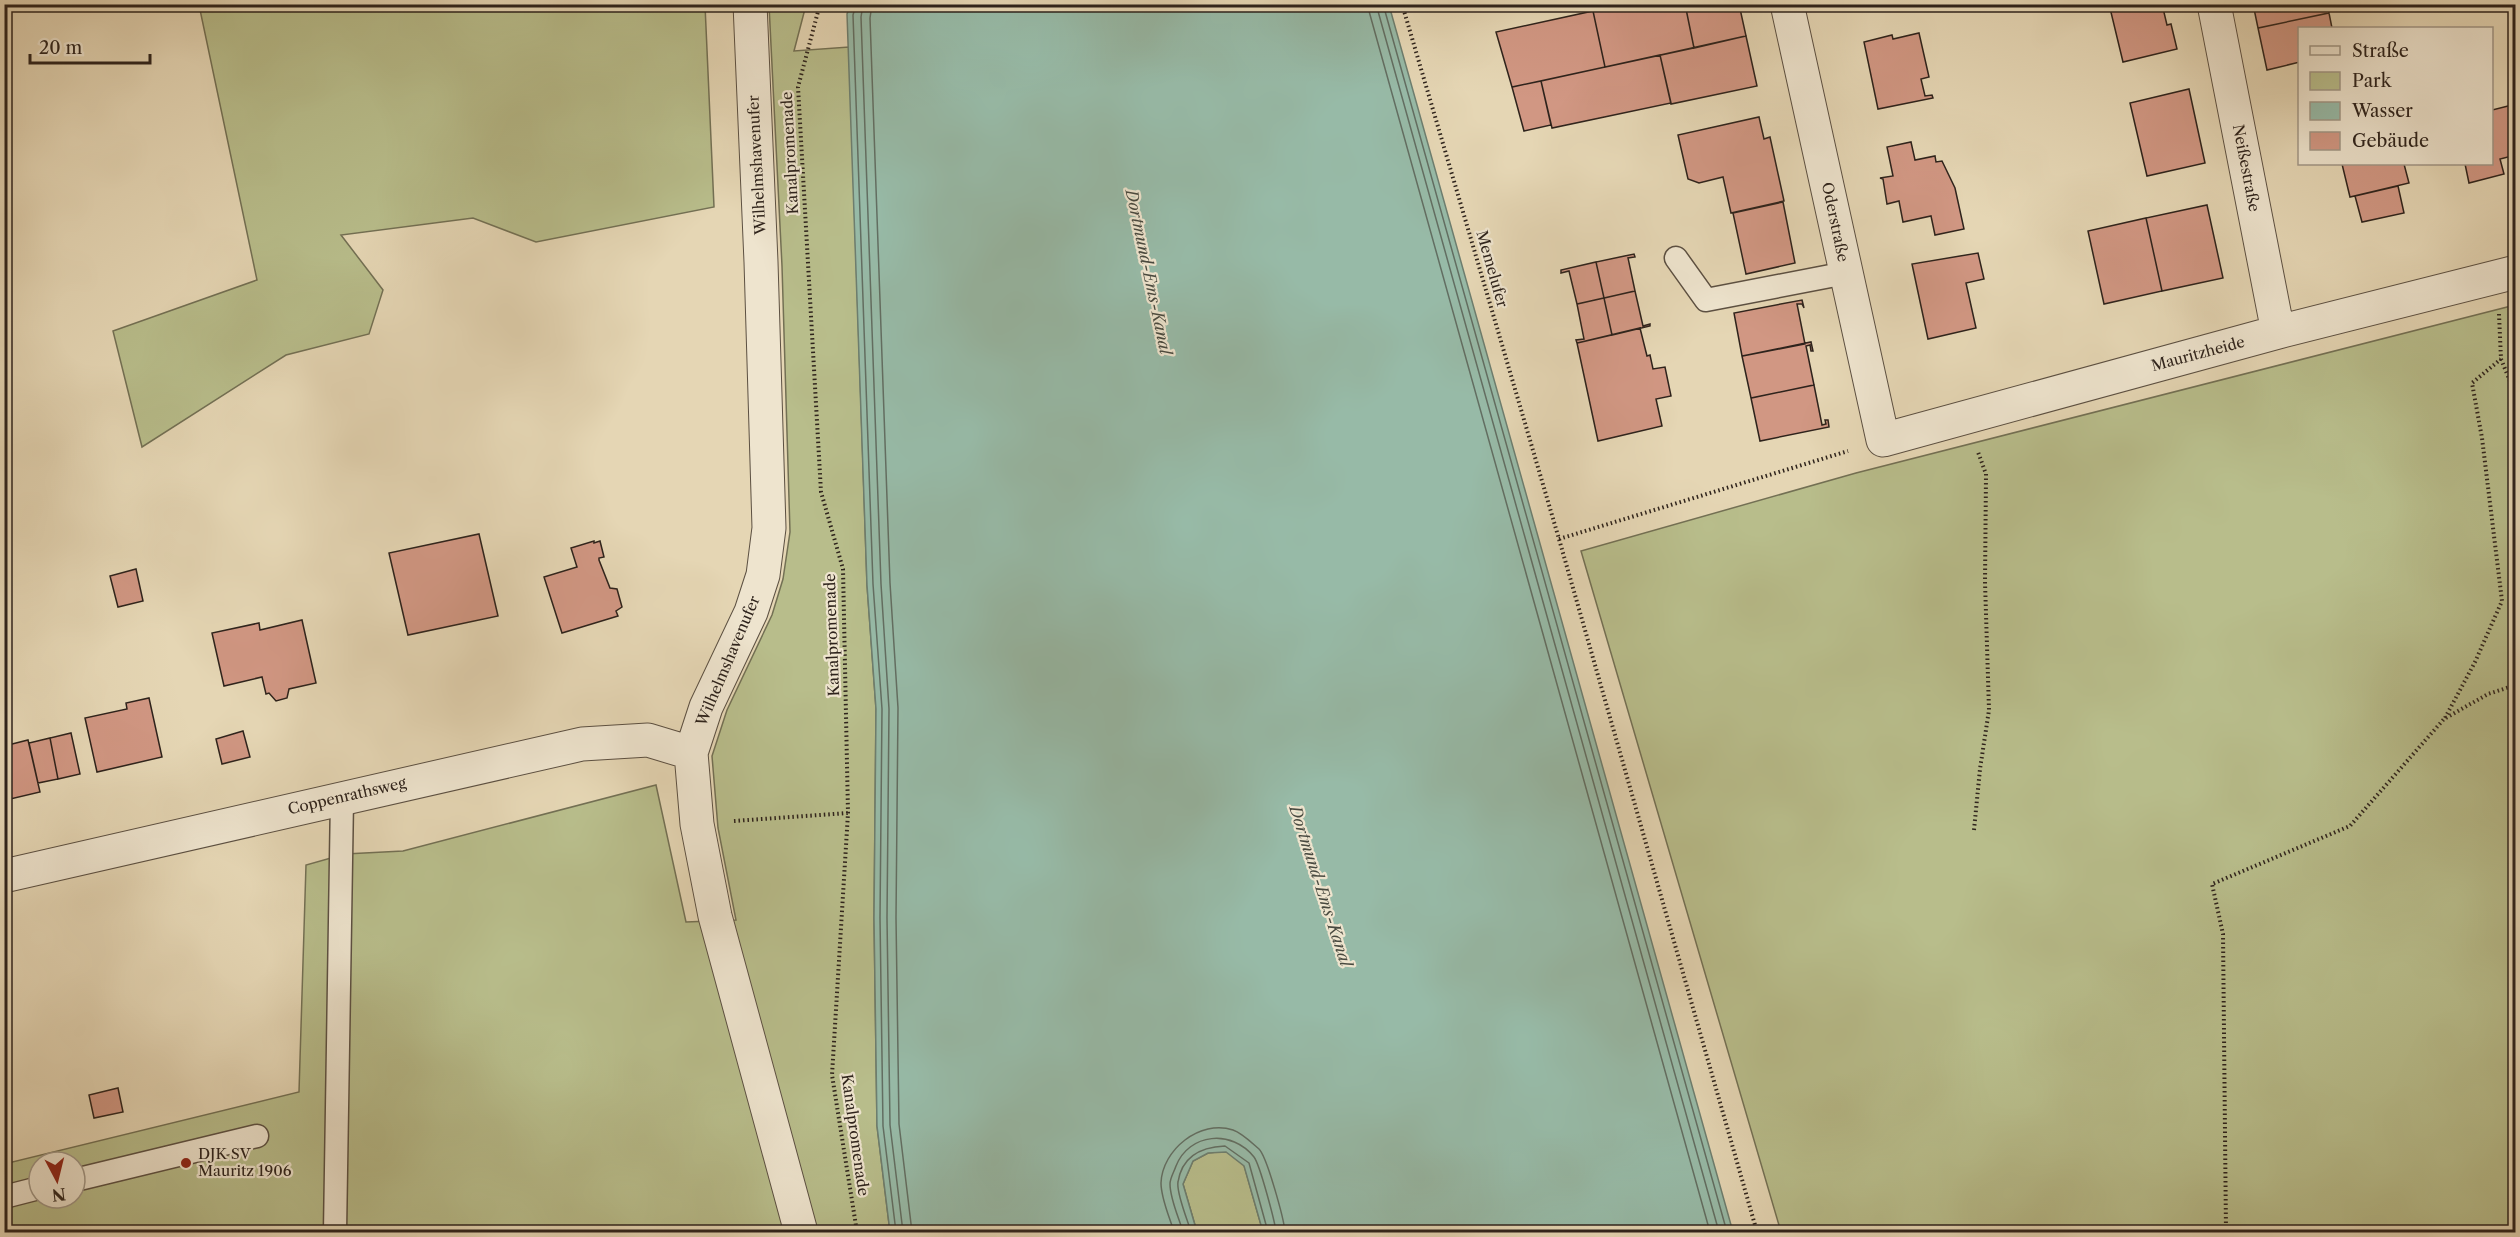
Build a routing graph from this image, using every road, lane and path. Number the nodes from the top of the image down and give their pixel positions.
1 (750, 4) edge
2 (820, 4) edge
3 (1402, 4) edge
4 (1787, 4) edge
5 (2214, 4) edge
6 (1676, 258) dead end
7 (1846, 273) junction
8 (2503, 275) edge
9 (2278, 332) junction
10 (2501, 359) junction
11 (2516, 396) edge
12 (1966, 417) junction
13 (1883, 440) junction
14 (1559, 539) junction
15 (2516, 685) edge
16 (2444, 719) junction
17 (691, 753) junction
18 (342, 798) junction
19 (848, 813) junction
20 (697, 824) junction
21 (1974, 830) dead end
22 (4, 876) edge
23 (257, 1136) dead end
24 (87, 1177) edge
25 (27, 1191) edge
26 (4, 1197) edge
27 (335, 1233) edge
28 (801, 1233) edge
29 (857, 1233) edge
30 (1758, 1233) edge
31 (2226, 1233) edge

1 - 17 street, Wilhelmshavenufer
2 - 19 path, Kanalpromenade
3 - 14 path, Memelufer
4 - 7 street, Oderstraße
5 - 9 street, Neißestraße
6 - 7 lane
7 - 13 street, Oderstraße
8 - 9 street, Mauritzheide
8 - 10 path
9 - 12 street, Mauritzheide
10 - 11 path
10 - 16 path
12 - 13 street, Mauritzheide
12 - 21 path
13 - 14 path
14 - 30 path, Memelufer
15 - 16 path
16 - 31 path
17 - 18 street, Coppenrathsweg
17 - 20 street, Wilhelmshavenufer
18 - 22 street, Coppenrathsweg
18 - 27 lane
19 - 20 path
19 - 29 path, Kanalpromenade
20 - 28 street, Wilhelmshavenufer
23 - 24 lane
25 - 26 lane

